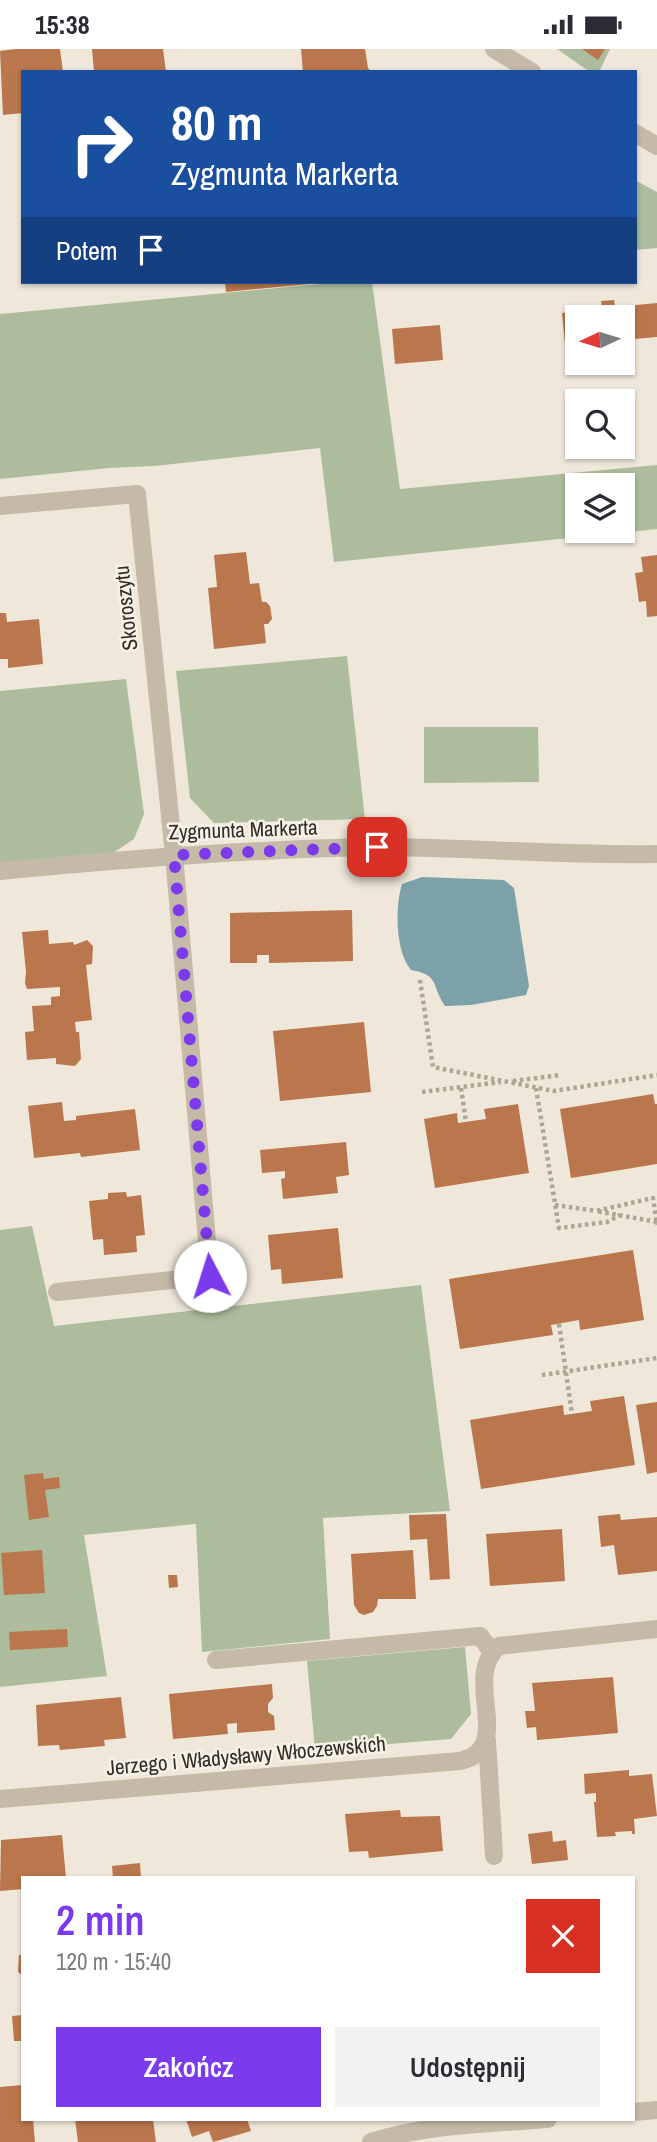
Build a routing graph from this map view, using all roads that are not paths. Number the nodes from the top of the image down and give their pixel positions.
1 (494, 49) edge
2 (529, 70) edge
3 (637, 134) edge
4 (657, 146) edge
5 (0, 506) edge
6 (657, 854) edge
7 (174, 855) junction
8 (0, 871) edge
9 (57, 1292) dead end
10 (657, 1629) edge
11 (492, 1652) junction
12 (216, 1660) dead end
13 (487, 1740) junction
14 (0, 1799) edge
15 (495, 1856) dead end
16 (657, 2110) edge
17 (635, 2112) edge
18 (525, 2121) edge
19 (371, 2142) edge

1 - 2 street
3 - 4 street
5 - 7 street, Skoroszytu
6 - 7 street, Zygmunta Markerta
7 - 8 street, Zygmunta Markerta
7 - 9 street
10 - 11 street
11 - 12 street
11 - 13 street
13 - 14 street, Jerzego i Władysławy Włoczewskich
13 - 15 street
16 - 17 street
18 - 19 street

